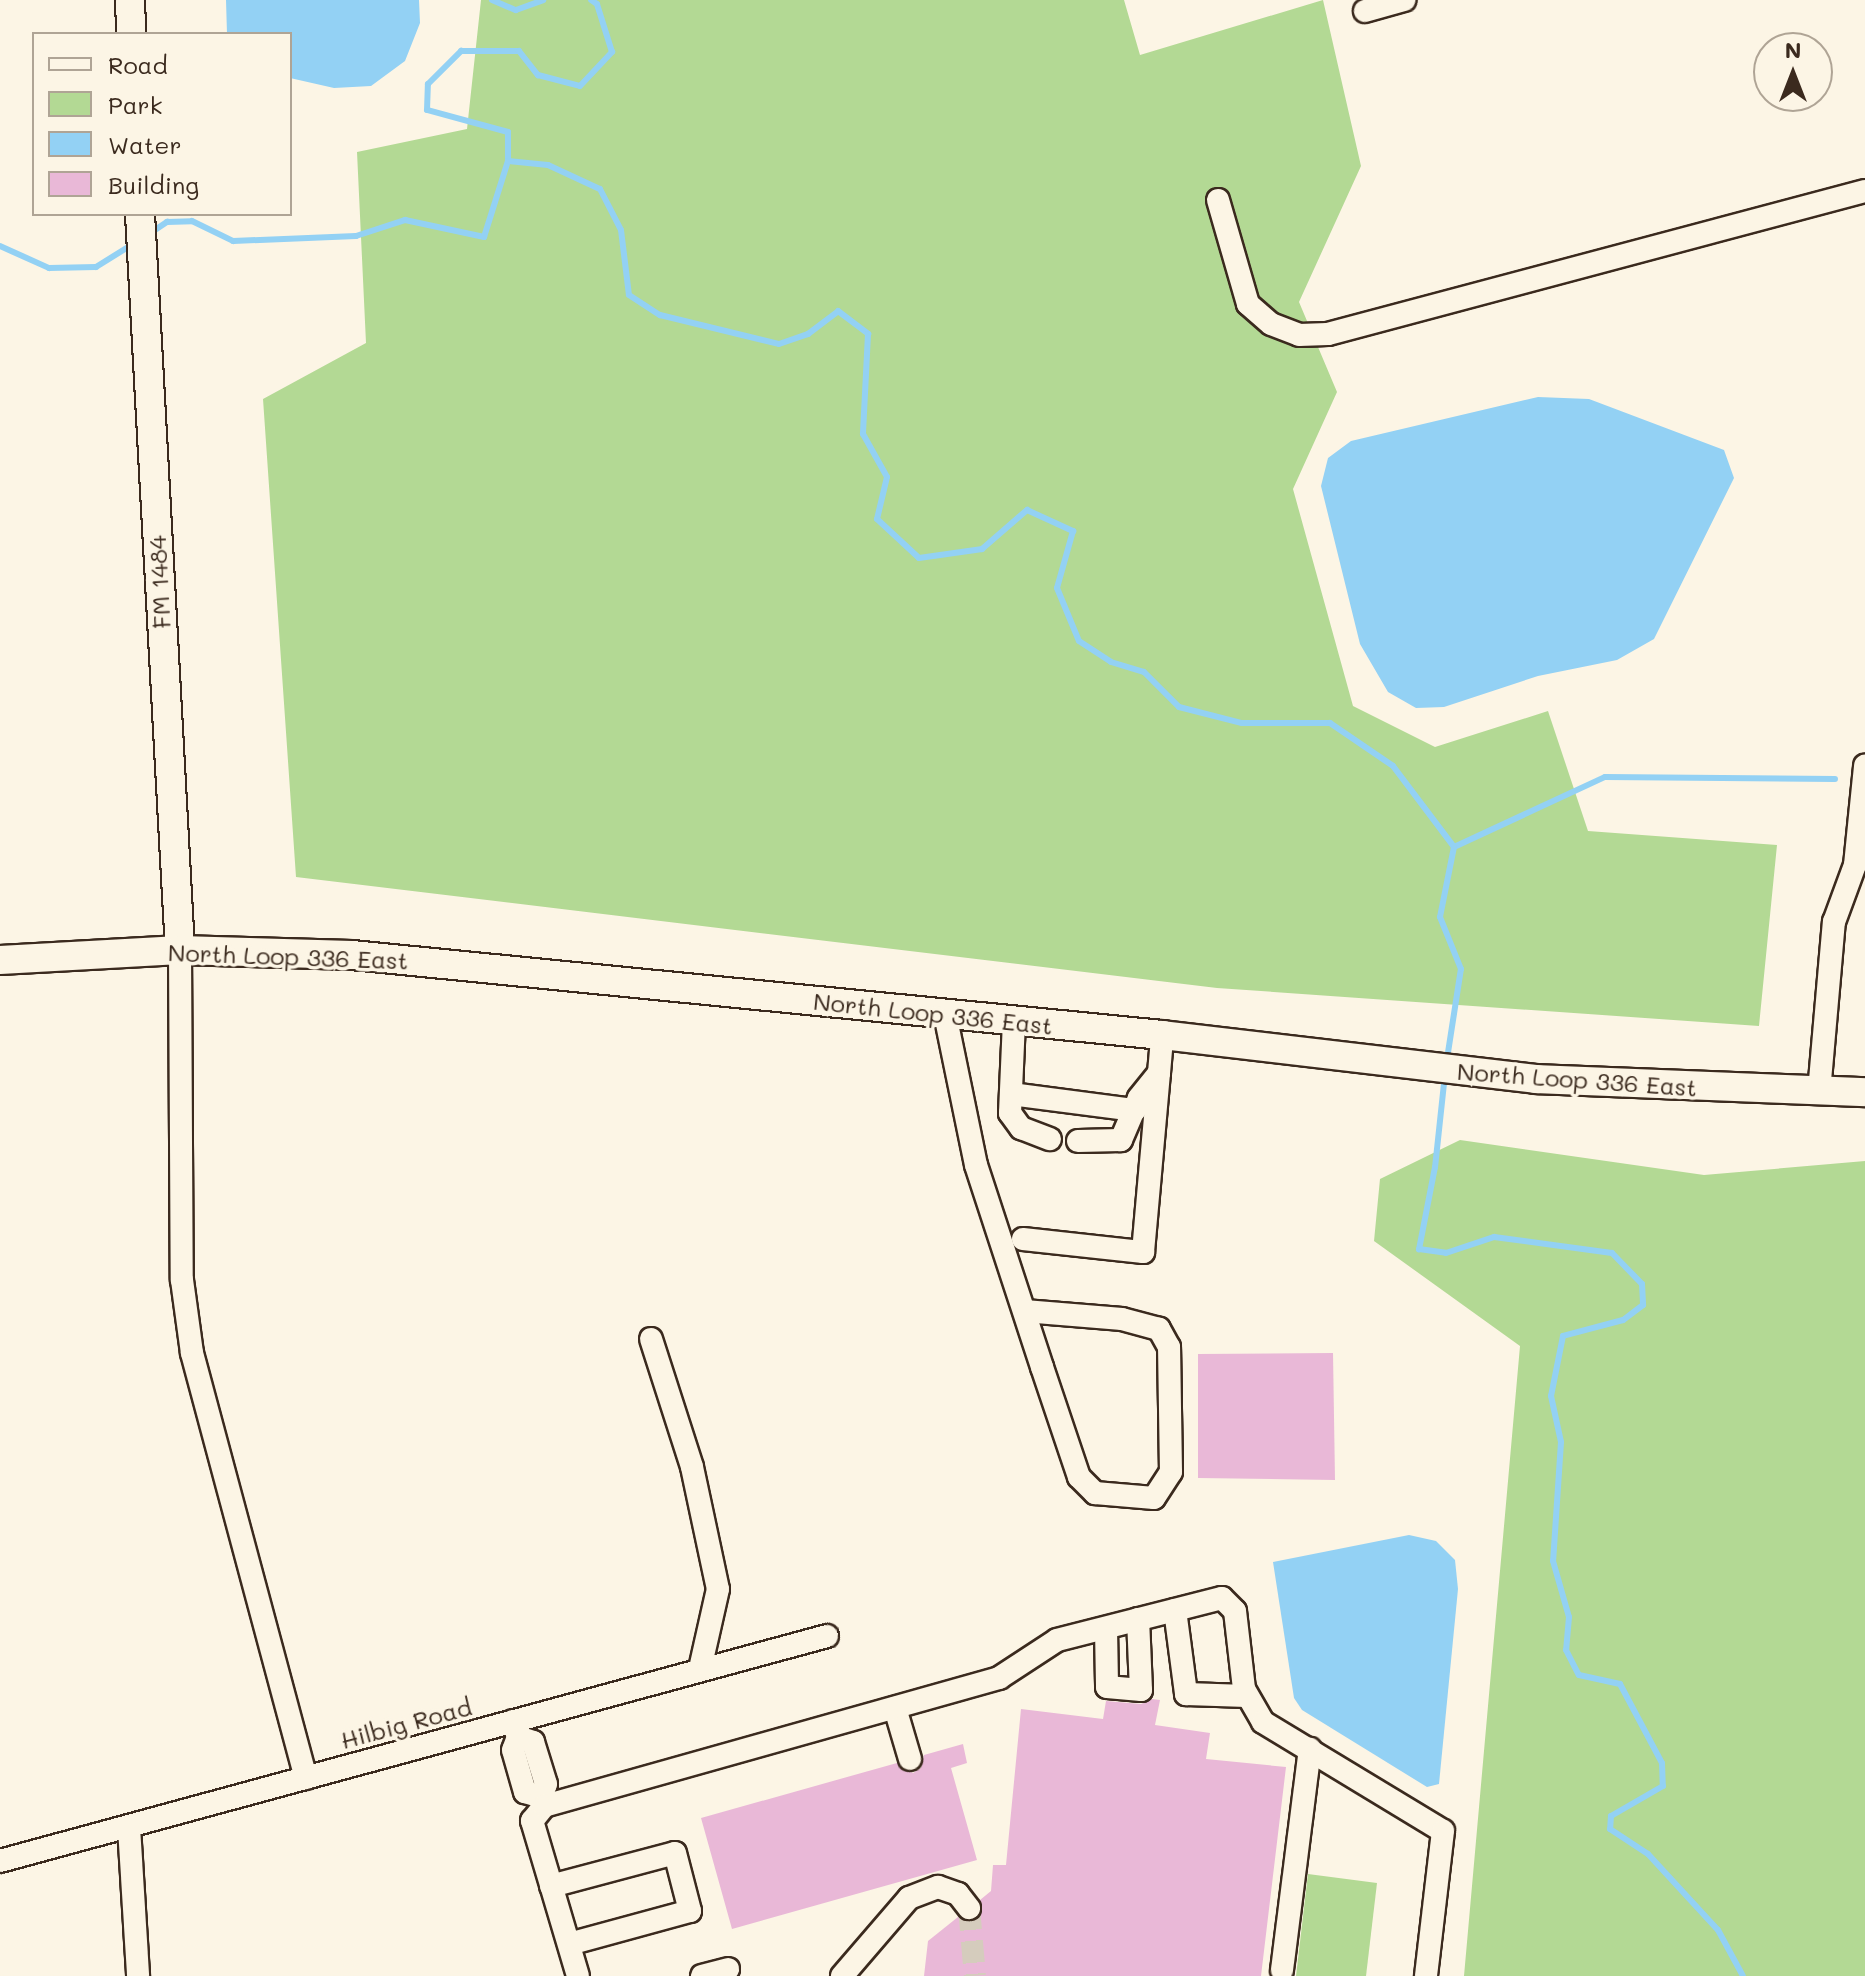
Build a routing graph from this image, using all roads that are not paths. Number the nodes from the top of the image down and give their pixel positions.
1 (130, 0) edge
2 (1404, 0) edge
3 (1365, 11) dead end
4 (131, 32) edge
5 (1865, 191) edge
6 (1218, 200) dead end
7 (140, 216) edge
8 (1865, 766) edge
9 (1855, 865) junction
10 (1865, 892) edge
11 (180, 950) junction
12 (0, 960) edge
13 (945, 1014) junction
14 (1014, 1021) junction
15 (1162, 1035) junction
16 (1159, 1073) junction
17 (1819, 1092) junction
18 (1865, 1092) edge
19 (1011, 1094) junction
20 (1135, 1110) junction
21 (1050, 1139) dead end
22 (1078, 1141) dead end
23 (1023, 1239) dead end
24 (1024, 1311) junction
25 (651, 1339) dead end
26 (1175, 1610) junction
27 (1138, 1619) junction
28 (1106, 1628) junction
29 (827, 1636) dead end
30 (700, 1669) junction
31 (1247, 1696) junction
32 (895, 1708) junction
33 (515, 1729) junction
34 (1310, 1749) junction
35 (910, 1759) dead end
36 (306, 1778) junction
37 (542, 1801) junction
38 (129, 1827) junction
39 (0, 1861) edge
40 (551, 1886) junction
41 (969, 1908) dead end
42 (569, 1944) junction
43 (728, 1969) dead end
44 (1282, 1970) dead end
45 (138, 1976) edge
46 (578, 1976) edge
47 (702, 1976) edge
48 (842, 1976) edge
49 (1426, 1976) edge

1 - 4 main road
2 - 3 street
5 - 6 street
7 - 11 main road, FM 1484 / FM 1484
8 - 9 street
9 - 10 street
9 - 17 street
11 - 12 main road, North Loop 336 East
11 - 13 main road, North Loop 336 East
11 - 36 street
13 - 14 main road, North Loop 336 East
13 - 24 street
14 - 15 main road, North Loop 336 East
14 - 19 street
15 - 16 street
15 - 17 main road, North Loop 336 East
16 - 20 street
16 - 23 street
17 - 18 main road, North Loop 336 East
19 - 20 street
19 - 21 street
20 - 22 street
24 - 24 street
25 - 30 street
26 - 27 street
26 - 31 street
26 - 31 street
27 - 28 street
27 - 28 street
28 - 32 street
29 - 30 street, Hilbig Road
30 - 33 street, Hilbig Road
31 - 34 street
32 - 35 street
32 - 37 street
33 - 36 street, Hilbig Road
33 - 37 street
34 - 44 street
34 - 49 street
36 - 38 street, Hilbig Road
37 - 40 street
38 - 39 street, Hilbig Road
38 - 45 street
40 - 42 street
40 - 42 street
41 - 48 street
42 - 46 street
43 - 47 street

